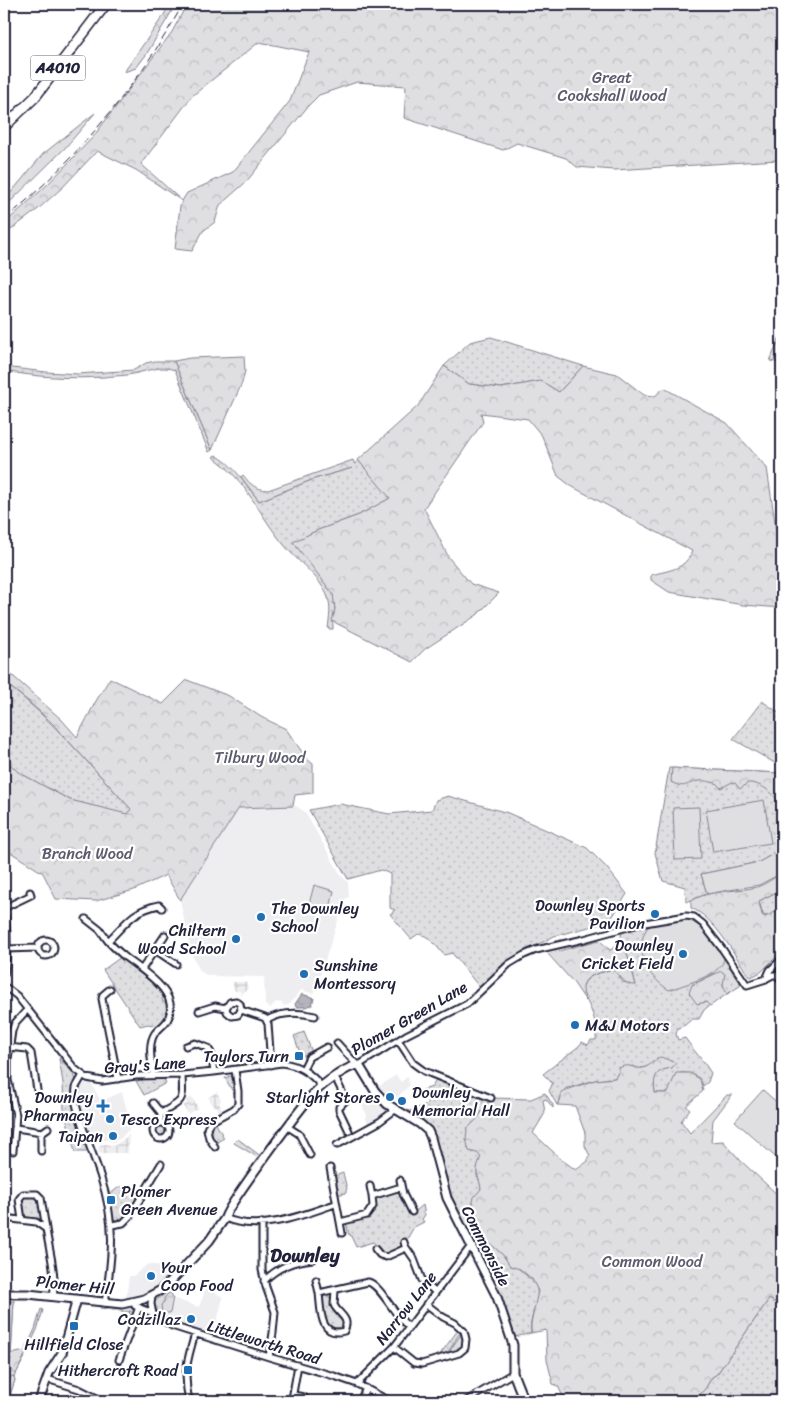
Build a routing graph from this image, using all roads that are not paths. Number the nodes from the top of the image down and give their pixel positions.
1 (106, 4) edge
2 (4, 127) edge
3 (30, 892) dead end
4 (159, 905) dead end
5 (4, 909) edge
6 (85, 919) dead end
7 (165, 935) dead end
8 (108, 941) junction
9 (38, 948) dead end
10 (6, 949) junction
11 (155, 950) junction
12 (782, 959) edge
13 (176, 964) dead end
14 (142, 969) junction
15 (4, 975) edge
16 (767, 978) junction
17 (782, 982) edge
18 (4, 986) edge
19 (110, 988) dead end
20 (226, 1008) junction
21 (27, 1010) junction
22 (242, 1010) junction
23 (199, 1011) dead end
24 (315, 1016) dead end
25 (267, 1020) junction
26 (398, 1040) junction
27 (337, 1043) dead end
28 (186, 1046) dead end
29 (9, 1047) junction
30 (328, 1047) dead end
31 (271, 1065) junction
32 (358, 1065) junction
33 (303, 1069) junction
34 (235, 1070) junction
35 (214, 1072) junction
36 (83, 1075) junction
37 (153, 1075) junction
38 (182, 1075) junction
39 (335, 1077) junction
40 (118, 1079) junction
41 (322, 1086) junction
42 (37, 1090) dead end
43 (491, 1098) dead end
44 (153, 1103) dead end
45 (395, 1110) junction
46 (161, 1113) junction
47 (160, 1123) dead end
48 (288, 1127) junction
49 (16, 1128) junction
50 (48, 1128) dead end
51 (349, 1131) dead end
52 (42, 1132) junction
53 (337, 1145) dead end
54 (215, 1147) dead end
55 (13, 1151) dead end
56 (41, 1151) dead end
57 (311, 1152) dead end
58 (161, 1164) dead end
59 (330, 1168) dead end
60 (400, 1180) dead end
61 (370, 1186) dead end
62 (401, 1187) junction
63 (372, 1196) junction
64 (336, 1204) junction
65 (412, 1212) dead end
66 (4, 1218) edge
67 (225, 1218) junction
68 (22, 1220) junction
69 (340, 1222) junction
70 (262, 1223) junction
71 (112, 1225) junction
72 (46, 1229) junction
73 (342, 1233) dead end
74 (404, 1242) dead end
75 (471, 1246) junction
76 (406, 1248) junction
77 (375, 1250) dead end
78 (312, 1259) dead end
79 (262, 1267) junction
80 (276, 1270) junction
81 (316, 1280) dead end
82 (264, 1281) junction
83 (335, 1290) junction
84 (435, 1292) junction
85 (319, 1293) junction
86 (4, 1294) edge
87 (152, 1296) junction
88 (53, 1297) junction
89 (77, 1299) junction
90 (144, 1299) joint
91 (105, 1303) junction
92 (136, 1304) junction
93 (426, 1304) junction
94 (153, 1314) junction
95 (408, 1326) junction
96 (196, 1334) junction
97 (394, 1346) junction
98 (269, 1357) junction
99 (118, 1360) dead end
100 (298, 1365) junction
101 (513, 1373) junction
102 (47, 1379) junction
103 (358, 1384) junction
104 (366, 1388) junction
105 (304, 1397) dead end
106 (39, 1401) edge
107 (104, 1401) edge
108 (189, 1401) edge
109 (360, 1401) edge
110 (390, 1401) edge
111 (466, 1401) edge
112 (524, 1401) edge

1 - 2 highway, A4010
3 - 5 street
4 - 8 street
5 - 10 street
6 - 8 street
7 - 11 street
8 - 14 street
9 - 10 street
10 - 15 street
11 - 13 street
11 - 14 street
12 - 16 street
14 - 37 street
16 - 17 street
16 - 26 street, Plomer Green Lane
18 - 21 street, Gray's Lane
19 - 40 street
20 - 22 street
20 - 22 street
20 - 23 street
21 - 29 street
21 - 36 street, Gray's Lane
22 - 25 street
24 - 25 street
25 - 31 street
26 - 32 street, Plomer Green Lane
26 - 43 street
27 - 32 street
28 - 35 street
29 - 42 street
29 - 49 street
30 - 33 street
31 - 33 street, Gray's Lane
31 - 34 street, Gray's Lane
32 - 39 street, Plomer Green Lane
32 - 45 street
33 - 41 street
34 - 35 street, Gray's Lane
34 - 54 street
35 - 38 street, Gray's Lane
36 - 40 street, Gray's Lane
36 - 71 street
37 - 38 street, Gray's Lane
37 - 40 street, Gray's Lane
38 - 46 street
39 - 41 street, Plomer Green Lane
39 - 51 street
41 - 48 street, Plomer Green Lane
44 - 46 street
45 - 53 street
45 - 75 street, Commonside
46 - 47 street
48 - 57 street
48 - 67 street, Plomer Green Lane
49 - 52 street
49 - 55 street
50 - 52 street
52 - 56 street
58 - 71 street
59 - 64 street
60 - 62 street
61 - 63 street
62 - 63 street
62 - 65 street
63 - 69 street
64 - 69 street
64 - 70 street
66 - 68 street
67 - 70 street
67 - 87 street, Plomer Green Lane
68 - 72 street
68 - 72 street
69 - 73 street
70 - 79 street
71 - 91 street
72 - 88 street
74 - 76 street
75 - 84 street, Narrow Lane
75 - 101 street, Commonside
76 - 77 street
76 - 84 street
78 - 80 street
79 - 80 street
79 - 82 street
80 - 82 street
81 - 85 street
82 - 98 street
83 - 85 street
83 - 85 street
83 - 95 street
84 - 93 street, Narrow Lane
86 - 88 street, Plomer Hill
87 - 90 street, Plomer Green Lane
87 - 94 street
88 - 89 street, Plomer Hill
89 - 91 street, Plomer Hill
89 - 102 street
90 - 92 street, Plomer Hill
91 - 92 street, Plomer Hill
92 - 94 street, Littleworth Road
92 - 99 street
93 - 95 street, Narrow Lane
93 - 97 street
94 - 96 street, Littleworth Road
95 - 97 street, Narrow Lane
96 - 98 street, Littleworth Road
96 - 108 street
97 - 103 street, Narrow Lane
98 - 100 street, Littleworth Road
100 - 103 street, Littleworth Road
100 - 105 street
101 - 111 street
101 - 112 street
102 - 106 street
102 - 107 street
103 - 104 street, Littleworth Road
104 - 109 street
104 - 110 street, Littleworth Road

